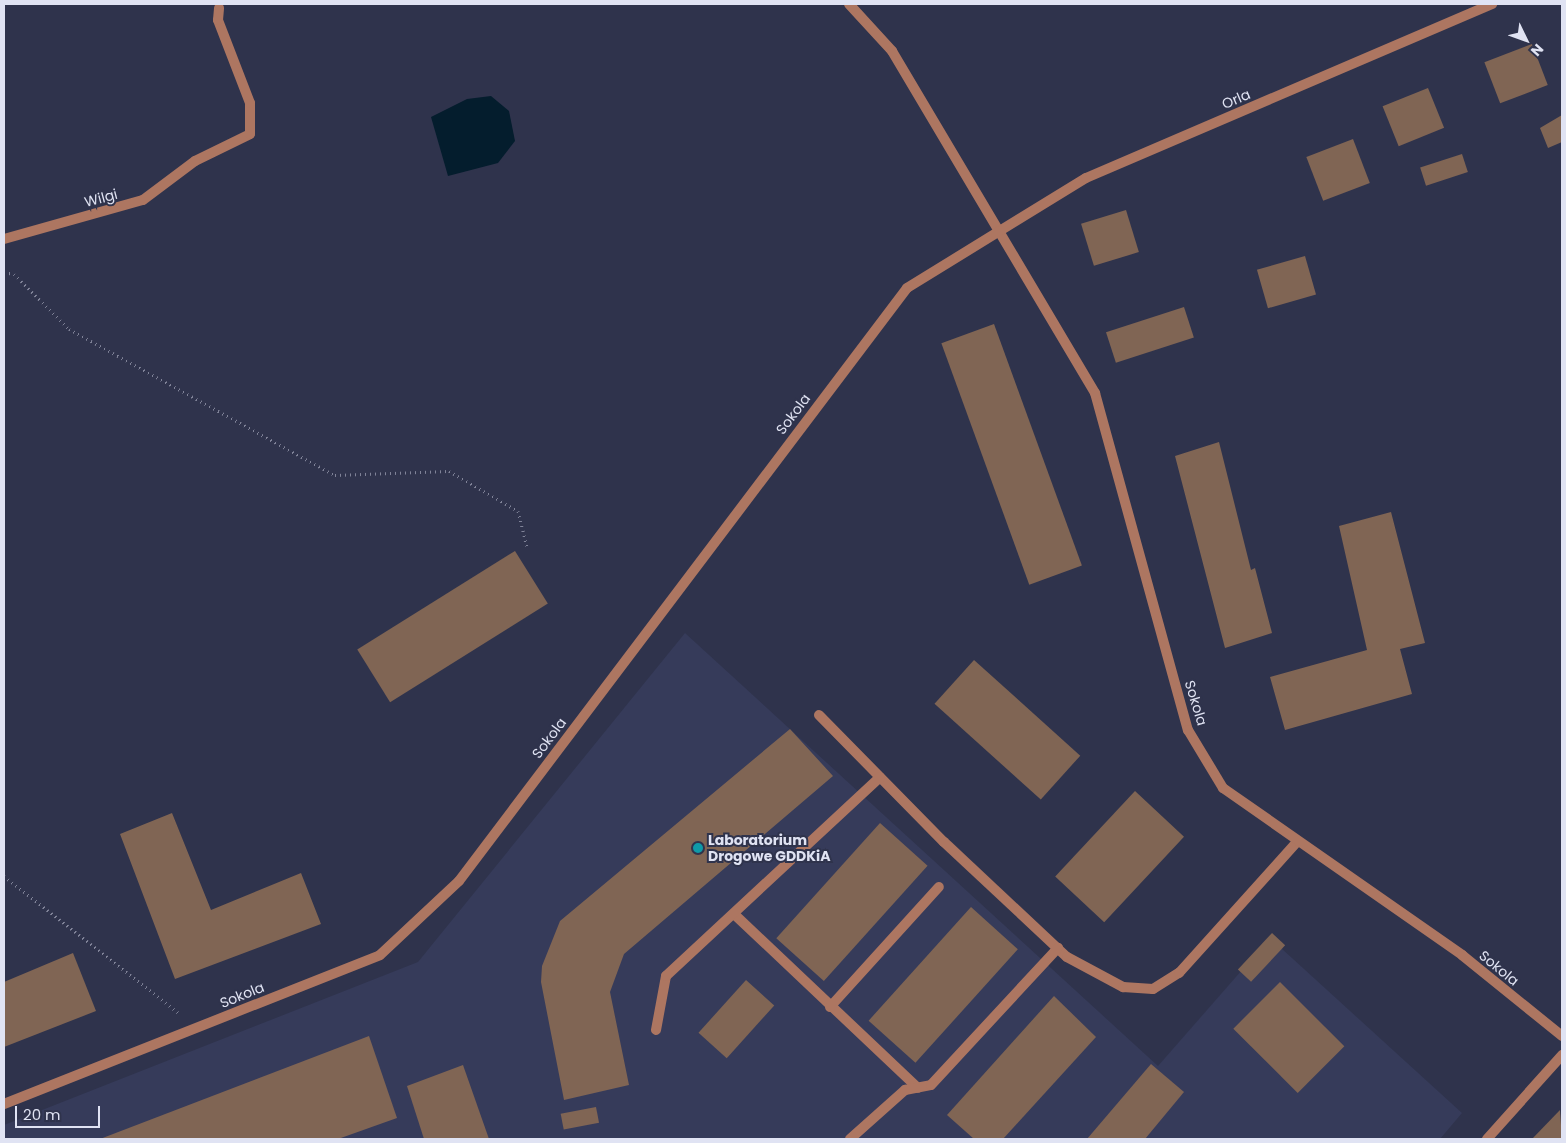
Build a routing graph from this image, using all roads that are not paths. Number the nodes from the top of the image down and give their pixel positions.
1 (849, 4) edge
2 (1492, 4) edge
3 (219, 8) dead end
4 (999, 234) junction
5 (4, 239) edge
6 (819, 714) dead end
7 (880, 777) junction
8 (1297, 842) junction
9 (939, 887) dead end
10 (734, 914) junction
11 (1058, 948) junction
12 (830, 1007) junction
13 (656, 1030) dead end
14 (1562, 1036) edge
15 (1562, 1055) edge
16 (918, 1088) junction
17 (4, 1104) edge
18 (850, 1139) edge
19 (1486, 1139) edge

1 - 4 street, Sokola
2 - 4 street, Orla
3 - 5 street, Wilgi
4 - 8 street, Sokola
4 - 17 street, Sokola
6 - 7 street
7 - 10 street
7 - 11 street
8 - 11 street
8 - 14 street, Sokola
9 - 12 street
10 - 12 street
10 - 13 street
11 - 16 street
12 - 16 street
15 - 19 street
16 - 18 street

